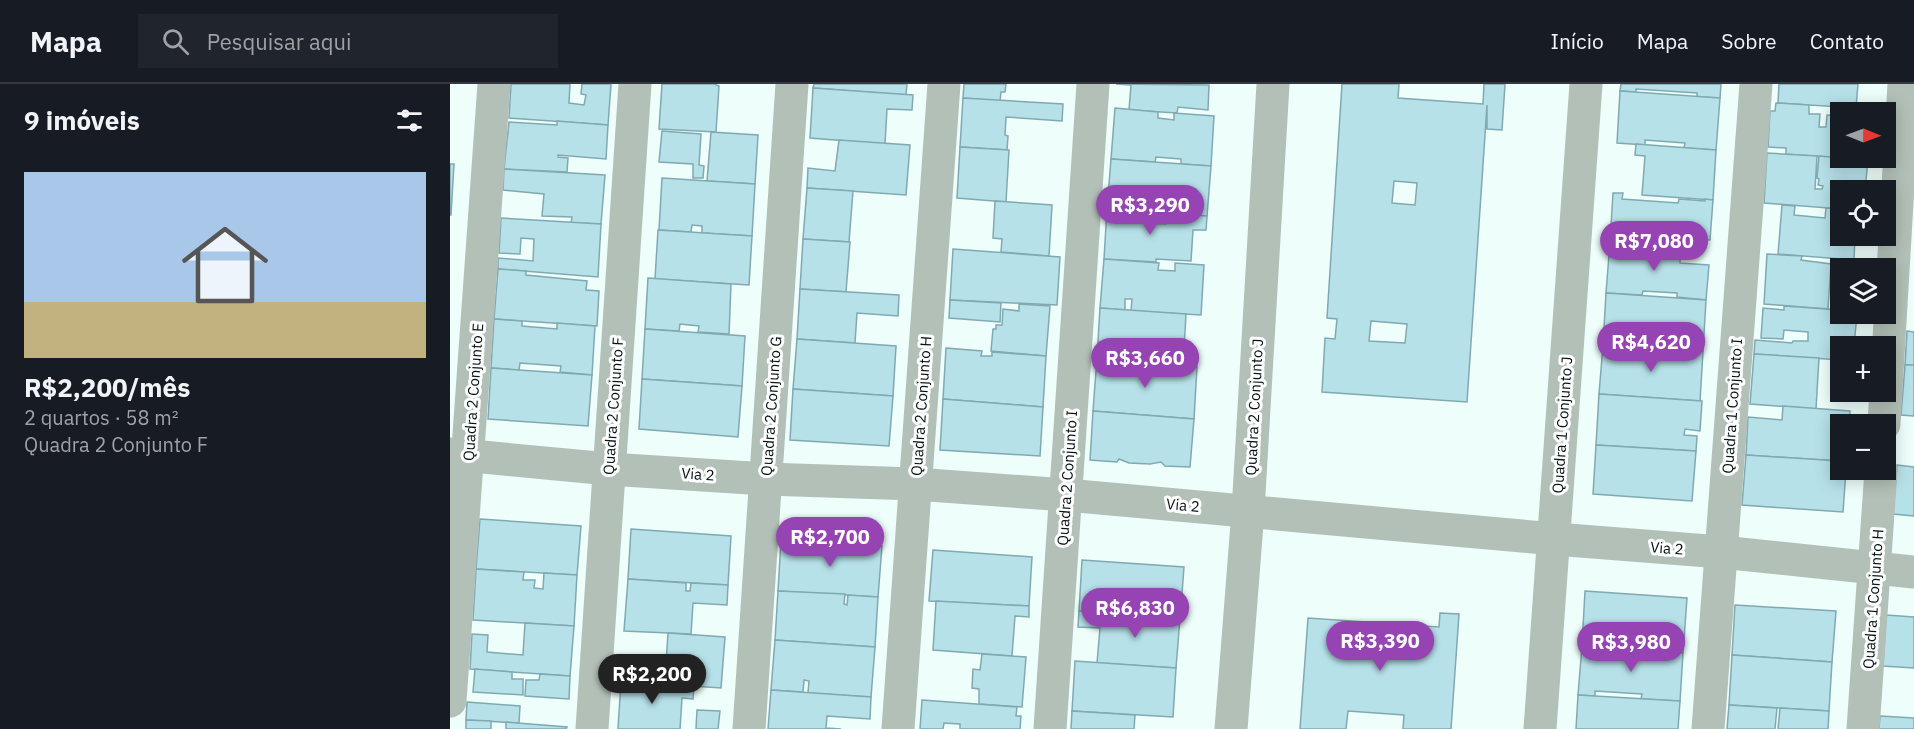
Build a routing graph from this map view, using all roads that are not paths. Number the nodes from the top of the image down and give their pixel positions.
1 (494, 84) edge
2 (635, 84) edge
3 (792, 84) edge
4 (944, 84) edge
5 (1093, 84) edge
6 (1273, 84) edge
7 (1586, 84) edge
8 (1756, 84) edge
9 (1904, 84) edge
10 (1885, 414) edge
11 (459, 455) edge
12 (609, 469) junction
13 (766, 479) junction
14 (1880, 480) edge
15 (915, 484) junction
16 (1066, 495) junction
17 (1248, 511) junction
18 (1555, 539) junction
19 (1721, 552) junction
20 (1875, 568) junction
21 (1914, 572) edge
22 (450, 701) edge
23 (592, 729) edge
24 (749, 729) edge
25 (898, 729) edge
26 (1050, 729) edge
27 (1231, 729) edge
28 (1540, 729) edge
29 (1708, 729) edge
30 (1863, 729) edge

1 - 11 street, Quadra 2 Conjunto E
2 - 12 street, Quadra 2 Conjunto F
3 - 13 street, Quadra 2 Conjunto G
4 - 15 street, Quadra 2 Conjunto H
5 - 16 street, Quadra 2 Conjunto I
6 - 17 street, Quadra 2 Conjunto J
7 - 18 street, Quadra 1 Conjunto J
8 - 19 street, Quadra 1 Conjunto I
9 - 10 street
11 - 12 street, Via 2
11 - 22 street, Quadra 2 Conjunto E
12 - 13 street, Via 2
12 - 23 street, Quadra 2 Conjunto F
13 - 15 street, Via 2
13 - 24 street, Quadra 2 Conjunto G
14 - 20 street, Quadra 1 Conjunto H
15 - 16 street, Via 2
15 - 25 street, Quadra 2 Conjunto H
16 - 17 street, Via 2
16 - 26 street, Quadra 2 Conjunto I
17 - 18 street, Via 2
17 - 27 street, Quadra 2 Conjunto J
18 - 19 street, Via 2
18 - 28 street, Quadra 1 Conjunto J
19 - 20 street, Via 2
19 - 29 street, Quadra 1 Conjunto I
20 - 21 street, Via 2
20 - 30 street, Quadra 1 Conjunto H

